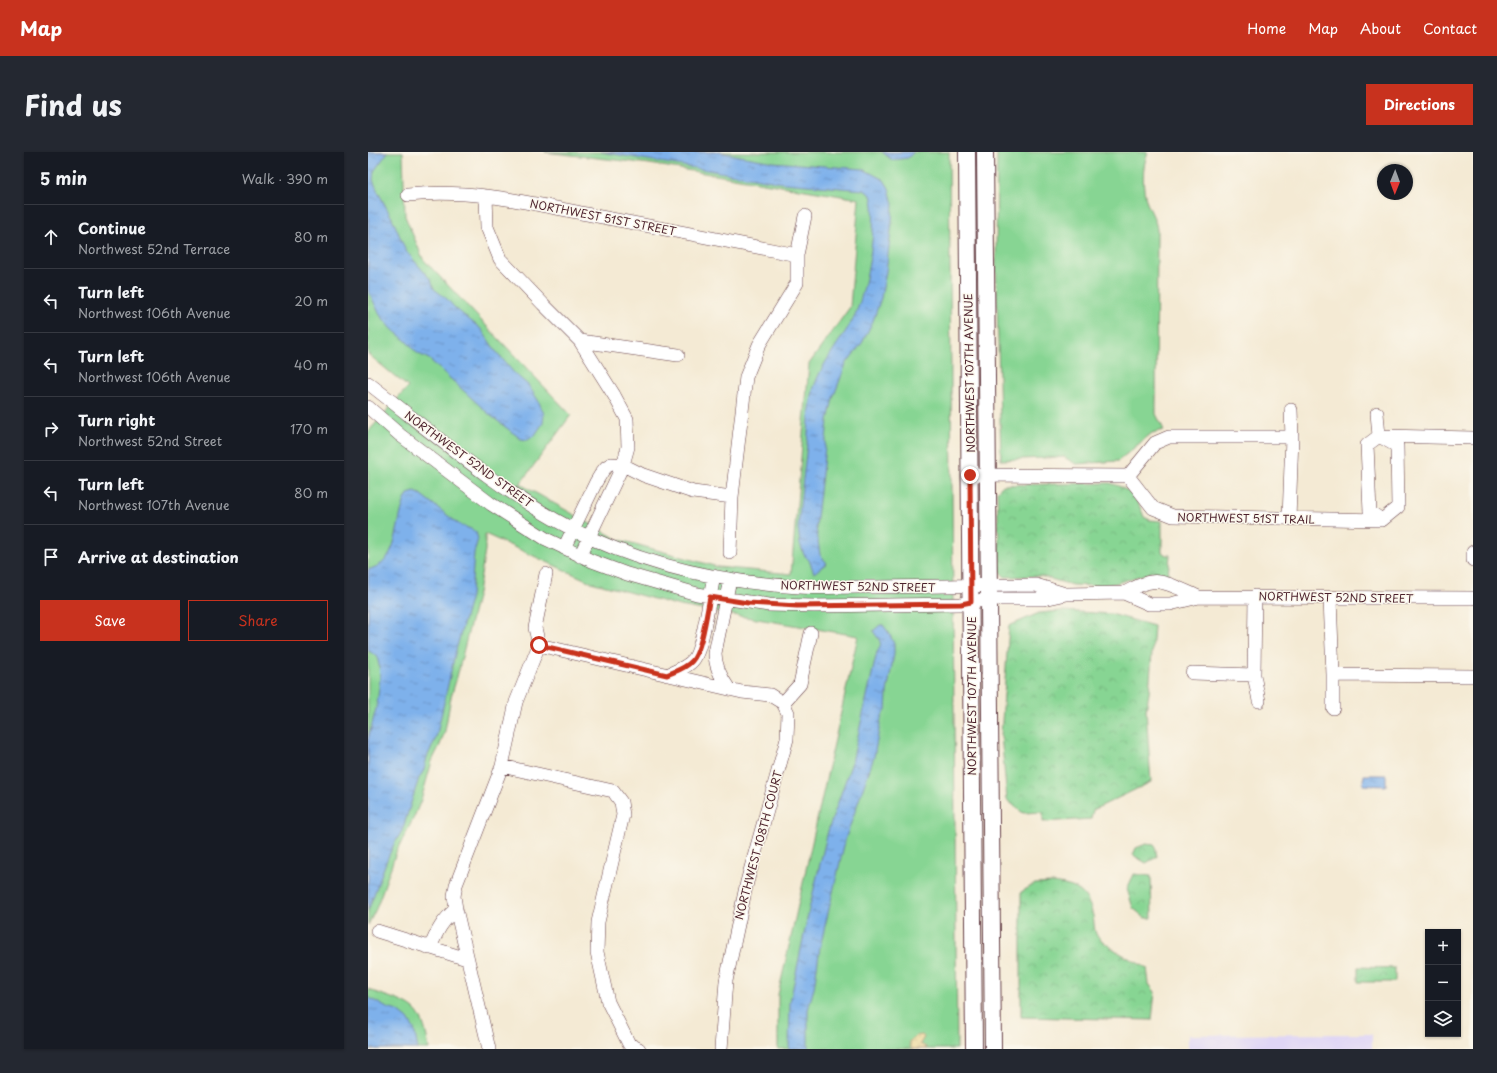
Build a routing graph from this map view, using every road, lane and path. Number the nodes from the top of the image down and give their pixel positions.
1 (967, 152) edge
2 (985, 152) edge
3 (408, 195) dead end
4 (486, 196) junction
5 (805, 216) dead end
6 (797, 255) junction
7 (580, 341) junction
8 (678, 355) dead end
9 (368, 384) edge
10 (368, 407) edge
11 (1291, 410) dead end
12 (1377, 413) dead end
13 (1380, 436) junction
14 (1292, 437) junction
15 (1473, 438) edge
16 (623, 465) junction
17 (970, 475) junction
18 (988, 475) junction
19 (1128, 476) junction
20 (594, 487) junction
21 (608, 494) junction
22 (732, 496) junction
23 (1289, 519) junction
24 (1382, 520) junction
25 (573, 530) junction
26 (589, 537) junction
27 (564, 548) junction
28 (1473, 552) edge
29 (730, 553) dead end
30 (580, 556) junction
31 (1472, 560) edge
32 (546, 574) dead end
33 (714, 576) junction
34 (730, 579) junction
35 (1169, 584) junction
36 (971, 586) junction
37 (989, 592) junction
38 (1124, 593) junction
39 (1199, 596) junction
40 (1255, 596) junction
41 (710, 597) junction
42 (1330, 598) junction
43 (1473, 598) edge
44 (726, 599) junction
45 (971, 602) junction
46 (1168, 604) junction
47 (811, 633) dead end
48 (539, 645) junction
49 (696, 655) junction
50 (715, 658) junction
51 (1192, 674) dead end
52 (1333, 674) junction
53 (667, 675) junction
54 (1254, 675) junction
55 (1473, 676) edge
56 (697, 682) junction
57 (729, 689) junction
58 (1258, 701) dead end
59 (785, 708) junction
60 (1333, 708) dead end
61 (502, 766) junction
62 (456, 909) junction
63 (377, 931) dead end
64 (430, 948) junction
65 (468, 959) junction
66 (489, 1049) edge
67 (639, 1049) edge
68 (720, 1049) edge
69 (974, 1049) edge
70 (993, 1049) edge

1 - 17 main road, NORTHWEST 107TH AVENUE
2 - 18 main road, NORTHWEST 107TH AVENUE
3 - 4 street, NORTHWEST 51ST STREET
4 - 6 street, NORTHWEST 51ST STREET
4 - 7 street
5 - 6 street
6 - 22 street
7 - 8 street
7 - 16 street
9 - 25 street, NORTHWEST 52ND STREET
10 - 27 street, NORTHWEST 52ND STREET
11 - 14 street
12 - 13 street
13 - 15 street
13 - 24 street
13 - 24 street
14 - 19 street
14 - 23 street
16 - 20 street
16 - 21 street
16 - 22 street
17 - 18 street
17 - 36 main road, NORTHWEST 107TH AVENUE
18 - 19 street
18 - 37 main road, NORTHWEST 107TH AVENUE
19 - 23 street, NORTHWEST 51ST TRAIL
20 - 21 street
20 - 25 street
21 - 26 street
22 - 29 street
23 - 24 street, NORTHWEST 51ST TRAIL
25 - 26 street, NORTHWEST 52ND STREET
25 - 27 street
26 - 30 street
26 - 33 street, NORTHWEST 52ND STREET
27 - 30 street, NORTHWEST 52ND STREET
28 - 31 street
30 - 41 street, NORTHWEST 52ND STREET
32 - 48 street
33 - 34 street, NORTHWEST 52ND STREET
33 - 41 street
34 - 36 street, NORTHWEST 52ND STREET
34 - 44 street
35 - 38 street, NORTHWEST 52ND STREET
35 - 39 street, NORTHWEST 52ND STREET
35 - 46 street
36 - 37 street, NORTHWEST 52ND STREET
36 - 45 main road, NORTHWEST 107TH AVENUE
37 - 38 street, NORTHWEST 52ND STREET
37 - 45 street, NORTHWEST 52ND STREET
37 - 70 main road, NORTHWEST 107TH AVENUE
38 - 46 street, NORTHWEST 52ND STREET
39 - 40 street, NORTHWEST 52ND STREET
39 - 46 street, NORTHWEST 52ND STREET
40 - 42 street, NORTHWEST 52ND STREET
40 - 54 street
41 - 44 street, NORTHWEST 52ND STREET
41 - 49 street
42 - 43 street, NORTHWEST 52ND STREET
42 - 52 street
44 - 45 street, NORTHWEST 52ND STREET
44 - 50 street
45 - 69 main road, NORTHWEST 107TH AVENUE
47 - 59 street
48 - 53 street
48 - 61 street
49 - 50 street
49 - 53 street
49 - 56 street
50 - 56 street
50 - 57 street
51 - 54 street
52 - 55 street
52 - 60 street
53 - 56 street
54 - 58 street
56 - 57 street
57 - 59 street
59 - 68 street, NORTHWEST 108TH COURT
61 - 62 street
61 - 67 street
62 - 64 street
62 - 65 street
63 - 64 street
64 - 65 street
65 - 66 street

